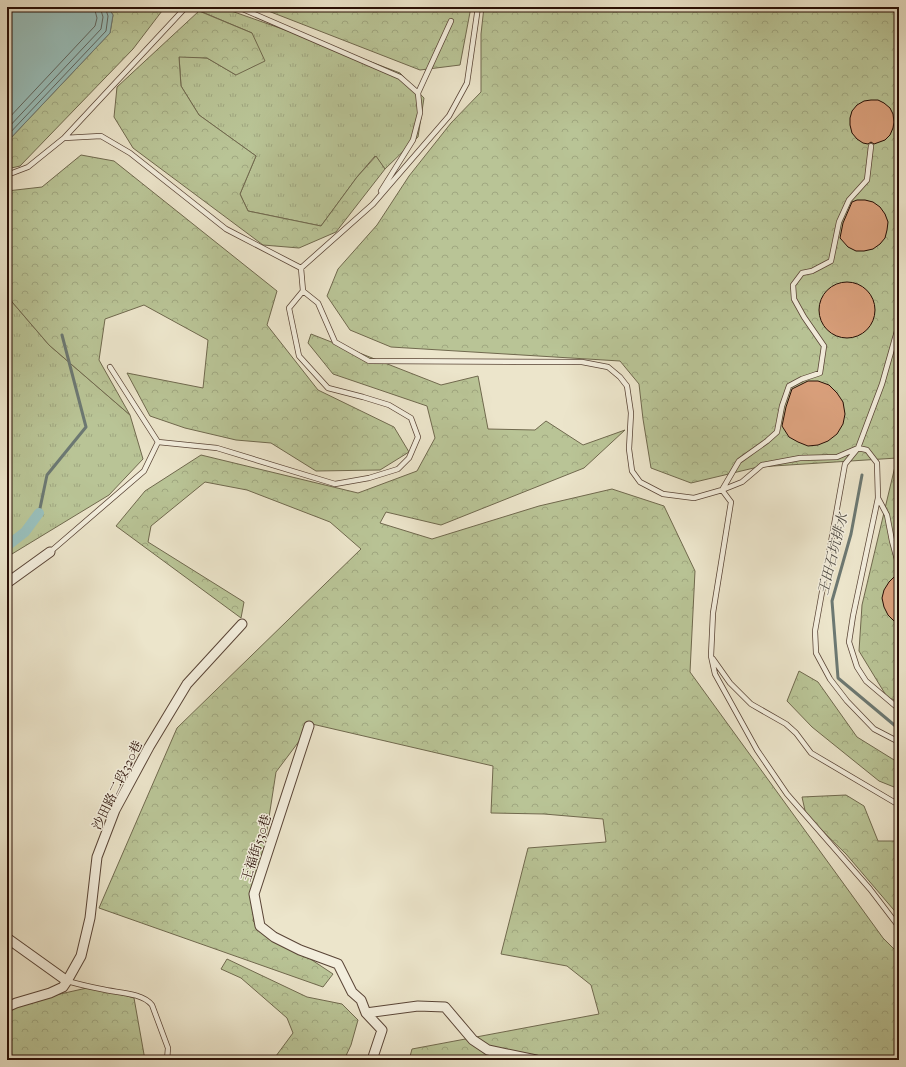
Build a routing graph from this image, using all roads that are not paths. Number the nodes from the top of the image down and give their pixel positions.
1 (186, 7) edge
2 (238, 7) edge
3 (478, 7) edge
4 (451, 21) dead end
5 (418, 93) junction
6 (64, 138) junction
7 (871, 146) dead end
8 (7, 174) edge
9 (373, 204) junction
10 (301, 268) junction
11 (303, 291) junction
12 (899, 324) edge
13 (110, 367) dead end
14 (158, 442) junction
15 (858, 448) junction
16 (722, 490) junction
17 (878, 498) junction
18 (50, 552) joint
19 (899, 567) edge
20 (7, 583) edge
21 (242, 624) dead end
22 (711, 656) junction
23 (899, 709) edge
24 (309, 726) dead end
25 (899, 742) edge
26 (899, 805) edge
27 (899, 927) edge
28 (7, 938) edge
29 (67, 981) junction
30 (7, 1007) edge
31 (366, 1013) junction
32 (167, 1060) edge
33 (372, 1060) edge
34 (536, 1060) edge

1 - 6 lane
2 - 5 lane
3 - 9 lane
4 - 5 lane
5 - 9 lane
6 - 8 lane
6 - 10 lane
7 - 16 lane
9 - 10 lane
10 - 11 lane
11 - 14 lane
11 - 16 lane
12 - 15 lane
13 - 14 lane
14 - 18 lane
15 - 16 lane
15 - 17 lane
15 - 25 lane
16 - 22 lane
17 - 19 lane
17 - 23 lane
18 - 20 street
21 - 29 street, 沙田路二段320巷
22 - 26 lane
22 - 27 lane
24 - 31 street, 王福街530巷
28 - 29 street
29 - 30 street, 沙田路二段320巷
29 - 32 lane
31 - 33 street, 王福街530巷
31 - 34 street

